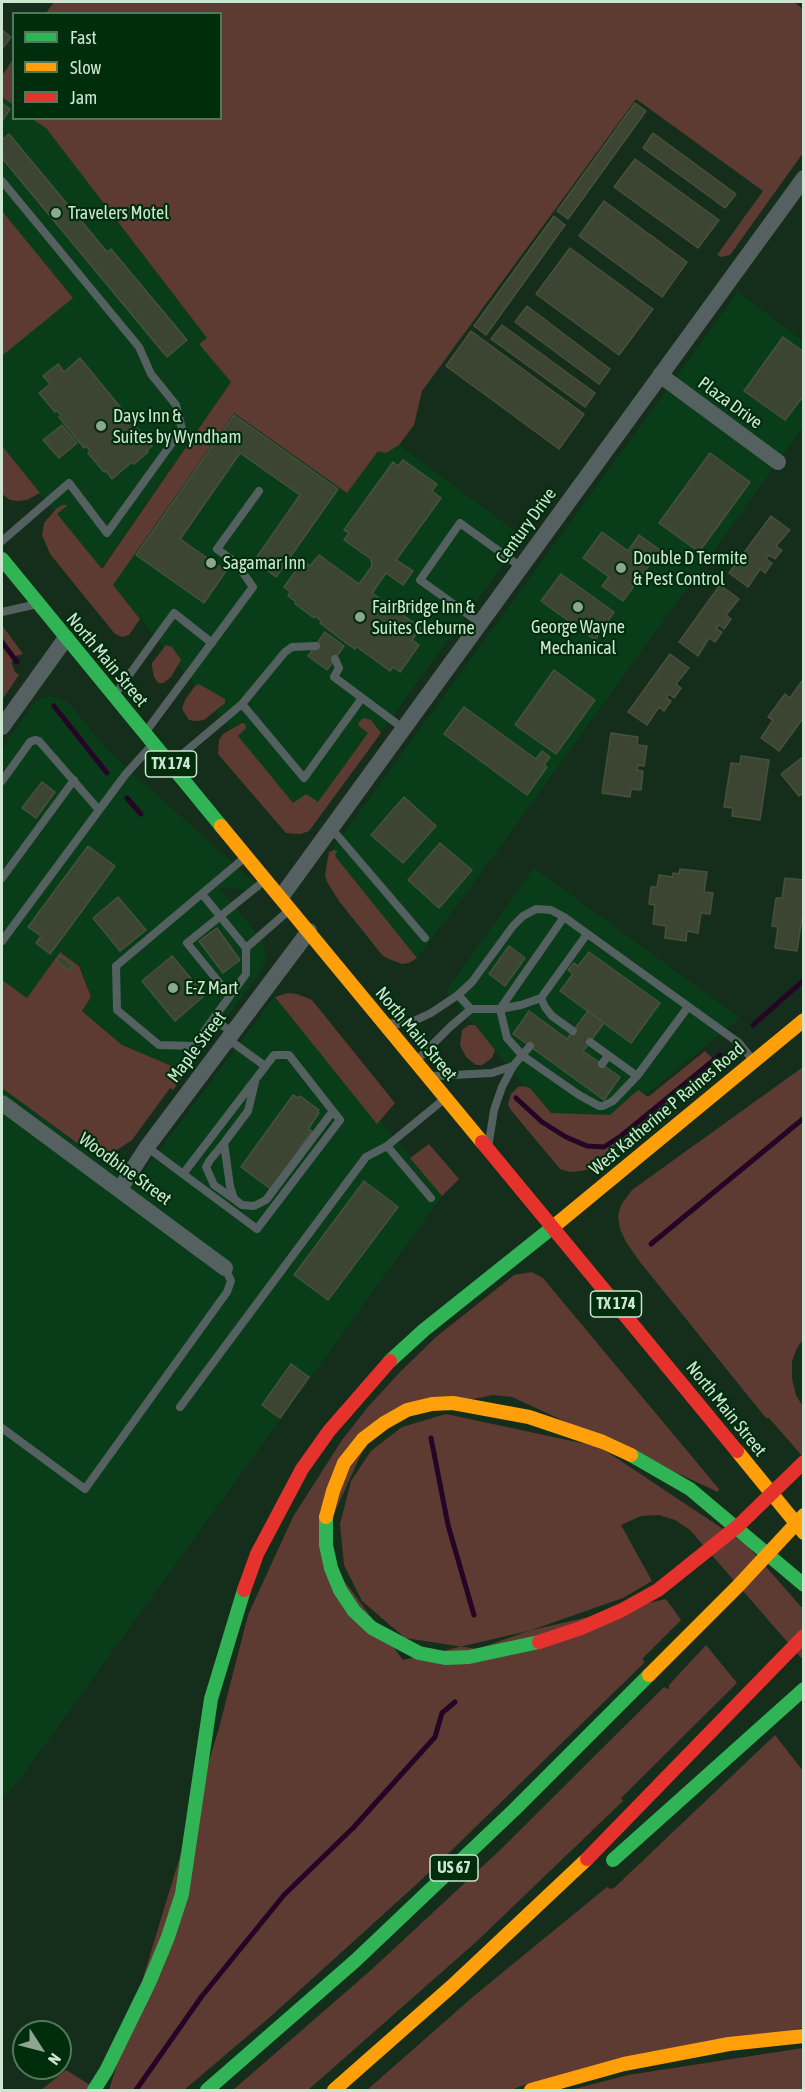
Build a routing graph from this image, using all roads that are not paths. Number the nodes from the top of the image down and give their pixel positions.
1 (804, 178) edge
2 (2, 181) edge
3 (660, 375) junction
4 (778, 462) dead end
5 (259, 491) dead end
6 (2, 541) edge
7 (2, 560) edge
8 (521, 567) junction
9 (37, 604) junction
10 (2, 612) edge
11 (480, 623) junction
12 (66, 638) junction
13 (212, 643) junction
14 (316, 646) dead end
15 (335, 658) dead end
16 (114, 695) junction
17 (362, 698) junction
18 (242, 704) junction
19 (2, 727) edge
20 (404, 729) junction
21 (149, 738) junction
22 (171, 764) junction
23 (74, 780) junction
24 (2, 781) edge
25 (99, 810) junction
26 (330, 827) junction
27 (247, 856) junction
28 (2, 878) edge
29 (266, 880) junction
30 (202, 894) junction
31 (286, 903) junction
32 (220, 916) junction
33 (564, 917) junction
34 (309, 931) junction
35 (587, 934) junction
36 (425, 938) dead end
37 (2, 941) edge
38 (246, 948) junction
39 (458, 995) junction
40 (230, 996) junction
41 (540, 998) junction
42 (688, 1006) junction
43 (500, 1009) junction
44 (471, 1010) junction
45 (552, 1016) junction
46 (213, 1019) junction
47 (804, 1020) edge
48 (383, 1023) junction
49 (546, 1024) dead end
50 (573, 1031) dead end
51 (230, 1036) junction
52 (590, 1042) dead end
53 (530, 1047) dead end
54 (523, 1056) junction
55 (608, 1056) junction
56 (753, 1061) junction
57 (415, 1062) junction
58 (602, 1064) dead end
59 (265, 1066) junction
60 (513, 1066) junction
61 (427, 1076) junction
62 (637, 1076) junction
63 (255, 1079) junction
64 (586, 1087) dead end
65 (579, 1095) junction
66 (446, 1098) junction
67 (2, 1103) edge
68 (333, 1111) junction
69 (224, 1143) junction
70 (387, 1146) junction
71 (147, 1147) junction
72 (488, 1148) junction
73 (183, 1174) junction
74 (120, 1189) junction
75 (431, 1198) dead end
76 (234, 1199) junction
77 (553, 1227) junction
78 (225, 1268) joint
79 (180, 1407) dead end
80 (2, 1428) edge
81 (804, 1462) edge
82 (786, 1512) junction
83 (804, 1515) edge
84 (804, 1526) edge
85 (804, 1533) edge
86 (804, 1585) edge
87 (804, 1636) edge
88 (804, 1689) edge
89 (598, 1872) dead end
90 (547, 1916) dead end
91 (452, 1986) junction
92 (804, 2036) edge
93 (94, 2091) edge
94 (207, 2091) edge
95 (334, 2091) edge
96 (531, 2091) edge

1 - 3 street, Century Drive
2 - 6 lane
3 - 4 street, Plaza Drive
3 - 8 street, Century Drive
5 - 13 lane
7 - 9 main road, North Main Street / TX 174
8 - 11 street, Century Drive
8 - 11 lane
9 - 10 lane
9 - 12 main road, North Main Street / TX 174
11 - 20 street, Century Drive
12 - 16 main road, North Main Street / TX 174
12 - 19 street
13 - 16 lane
13 - 21 lane
14 - 18 lane
15 - 17 lane
16 - 21 main road, North Main Street / TX 174
17 - 18 lane
17 - 20 lane
18 - 22 lane
20 - 26 street, Century Drive
21 - 22 main road, North Main Street / TX 174
21 - 25 lane
22 - 27 main road, North Main Street / TX 174
23 - 24 lane
23 - 25 lane
23 - 28 lane
25 - 37 lane
26 - 31 street, Century Drive
26 - 36 lane
27 - 29 main road, North Main Street / TX 174
27 - 30 lane
29 - 31 main road, North Main Street / TX 174
29 - 32 lane
30 - 32 lane
30 - 46 lane
31 - 34 main road, North Main Street / TX 174
31 - 38 lane
32 - 38 lane
32 - 40 lane
33 - 35 lane
33 - 39 lane
33 - 43 lane
34 - 48 main road, North Main Street / TX 174
34 - 51 street, Maple Street
35 - 41 lane
35 - 42 lane
38 - 40 lane
39 - 44 lane
39 - 48 lane
40 - 46 lane
41 - 43 lane
41 - 45 lane
42 - 56 lane
42 - 62 lane
43 - 44 lane
43 - 54 lane
44 - 57 lane
45 - 49 lane
45 - 50 lane
46 - 51 lane
47 - 56 main road, West Katherine P Raines Road
48 - 57 main road, North Main Street / TX 174
51 - 59 lane
51 - 71 street, Maple Street
52 - 55 lane
53 - 54 lane
54 - 60 lane
54 - 65 lane
55 - 58 lane
55 - 62 lane
56 - 77 main road, West Katherine P Raines Road
57 - 61 main road, North Main Street / TX 174
59 - 63 lane
59 - 68 lane
60 - 61 lane
60 - 72 lane
61 - 66 main road, North Main Street / TX 174
62 - 65 lane
63 - 69 lane
63 - 73 lane
64 - 65 lane
66 - 70 lane
66 - 72 main road, North Main Street / TX 174
67 - 74 street, Woodbine Street
68 - 73 lane
68 - 76 lane
69 - 76 lane
69 - 76 lane
70 - 75 lane
70 - 79 lane
71 - 73 lane
71 - 74 street, Maple Street
72 - 77 main road, North Main Street / TX 174
74 - 78 street, Woodbine Street
77 - 82 main road, North Main Street / TX 174
77 - 93 main road, West Katherine P Raines Road
78 - 80 lane
81 - 86 main road
82 - 84 main road
82 - 85 main road, North Main Street / TX 174
83 - 94 main road, US 67
87 - 91 main road
88 - 89 main road
90 - 91 main road
91 - 95 main road
92 - 96 main road

